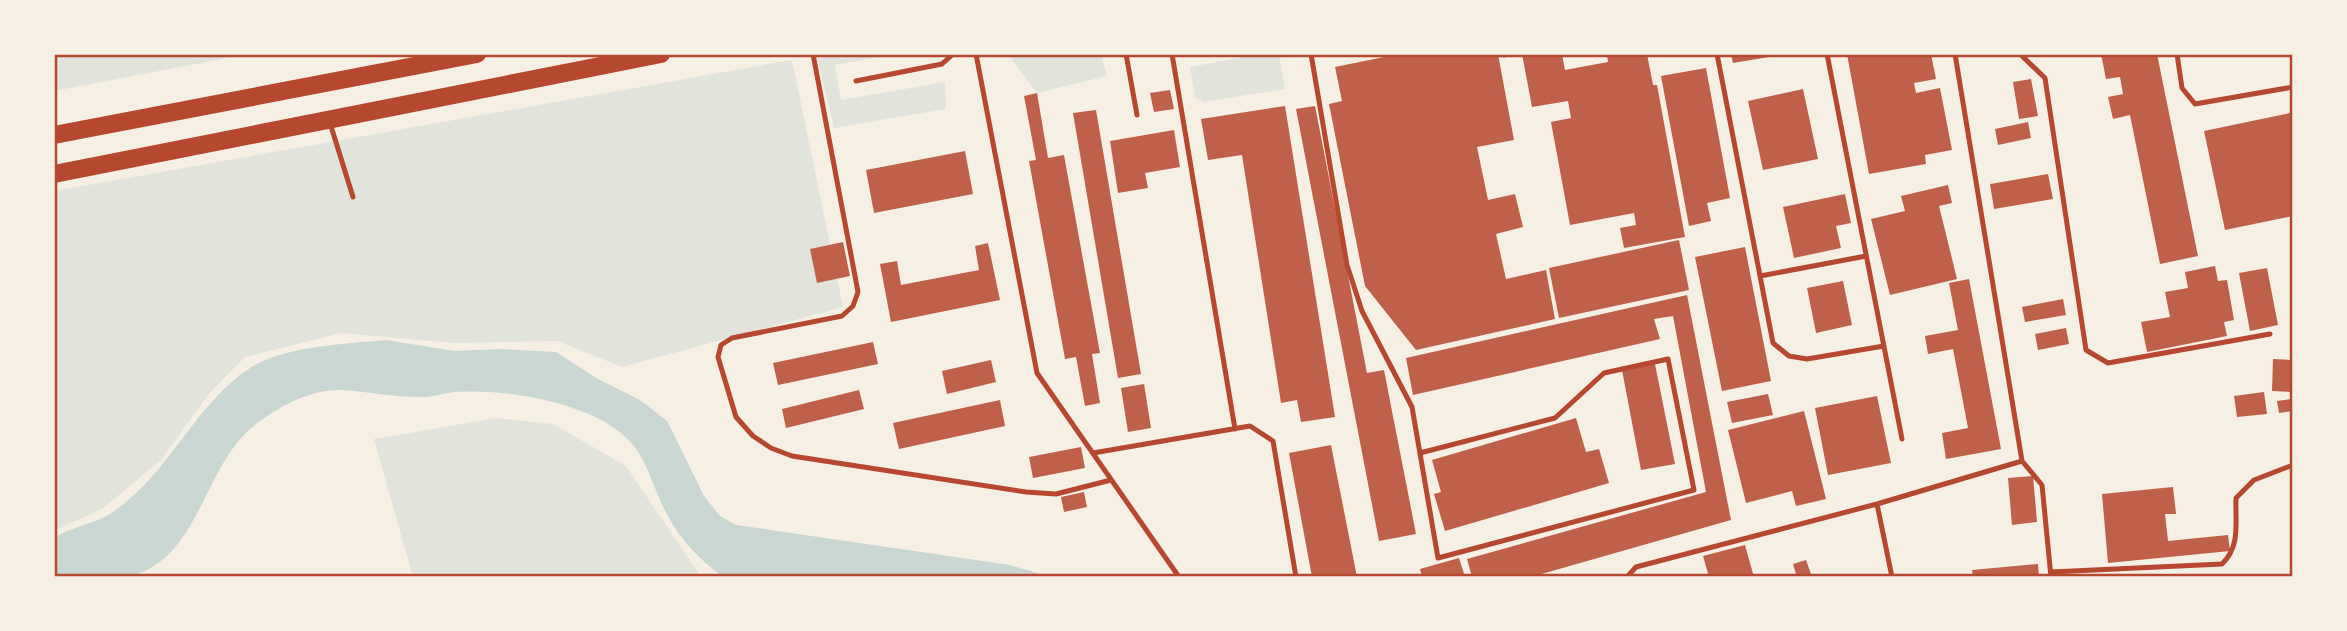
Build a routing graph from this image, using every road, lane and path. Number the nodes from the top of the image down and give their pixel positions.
1 (477, 54) edge
2 (661, 54) edge
3 (813, 54) edge
4 (953, 54) edge
5 (976, 54) edge
6 (1126, 54) edge
7 (1173, 54) edge
8 (1311, 54) edge
9 (1717, 54) edge
10 (1828, 54) edge
11 (1955, 54) edge
12 (2020, 54) edge
13 (2177, 54) edge
14 (856, 81) dead end
15 (2293, 87) edge
16 (1137, 115) dead end
17 (329, 120) junction
18 (54, 135) edge
19 (54, 174) edge
20 (353, 197) dead end
21 (1866, 256) junction
22 (1760, 276) junction
23 (2270, 334) dead end
24 (1884, 346) junction
25 (1235, 429) junction
26 (1902, 439) dead end
27 (1093, 453) junction
28 (1420, 453) junction
29 (2022, 461) junction
30 (2293, 465) edge
31 (1111, 480) junction
32 (1877, 504) junction
33 (2051, 574) edge
34 (1179, 577) edge
35 (1296, 577) edge
36 (1627, 577) edge
37 (1892, 577) edge

1 - 18 highway
2 - 17 highway
3 - 31 lane
4 - 14 lane
5 - 27 lane
6 - 16 lane
7 - 25 lane
8 - 28 lane
9 - 22 lane
10 - 21 lane
11 - 29 lane
12 - 23 lane
13 - 15 lane
17 - 19 highway
17 - 20 lane
21 - 22 lane
21 - 24 lane
22 - 24 lane
24 - 26 lane
25 - 27 lane
25 - 35 lane
27 - 31 lane
28 - 28 lane
29 - 32 lane
29 - 33 lane
30 - 33 lane
31 - 34 lane
32 - 36 lane
32 - 37 lane

